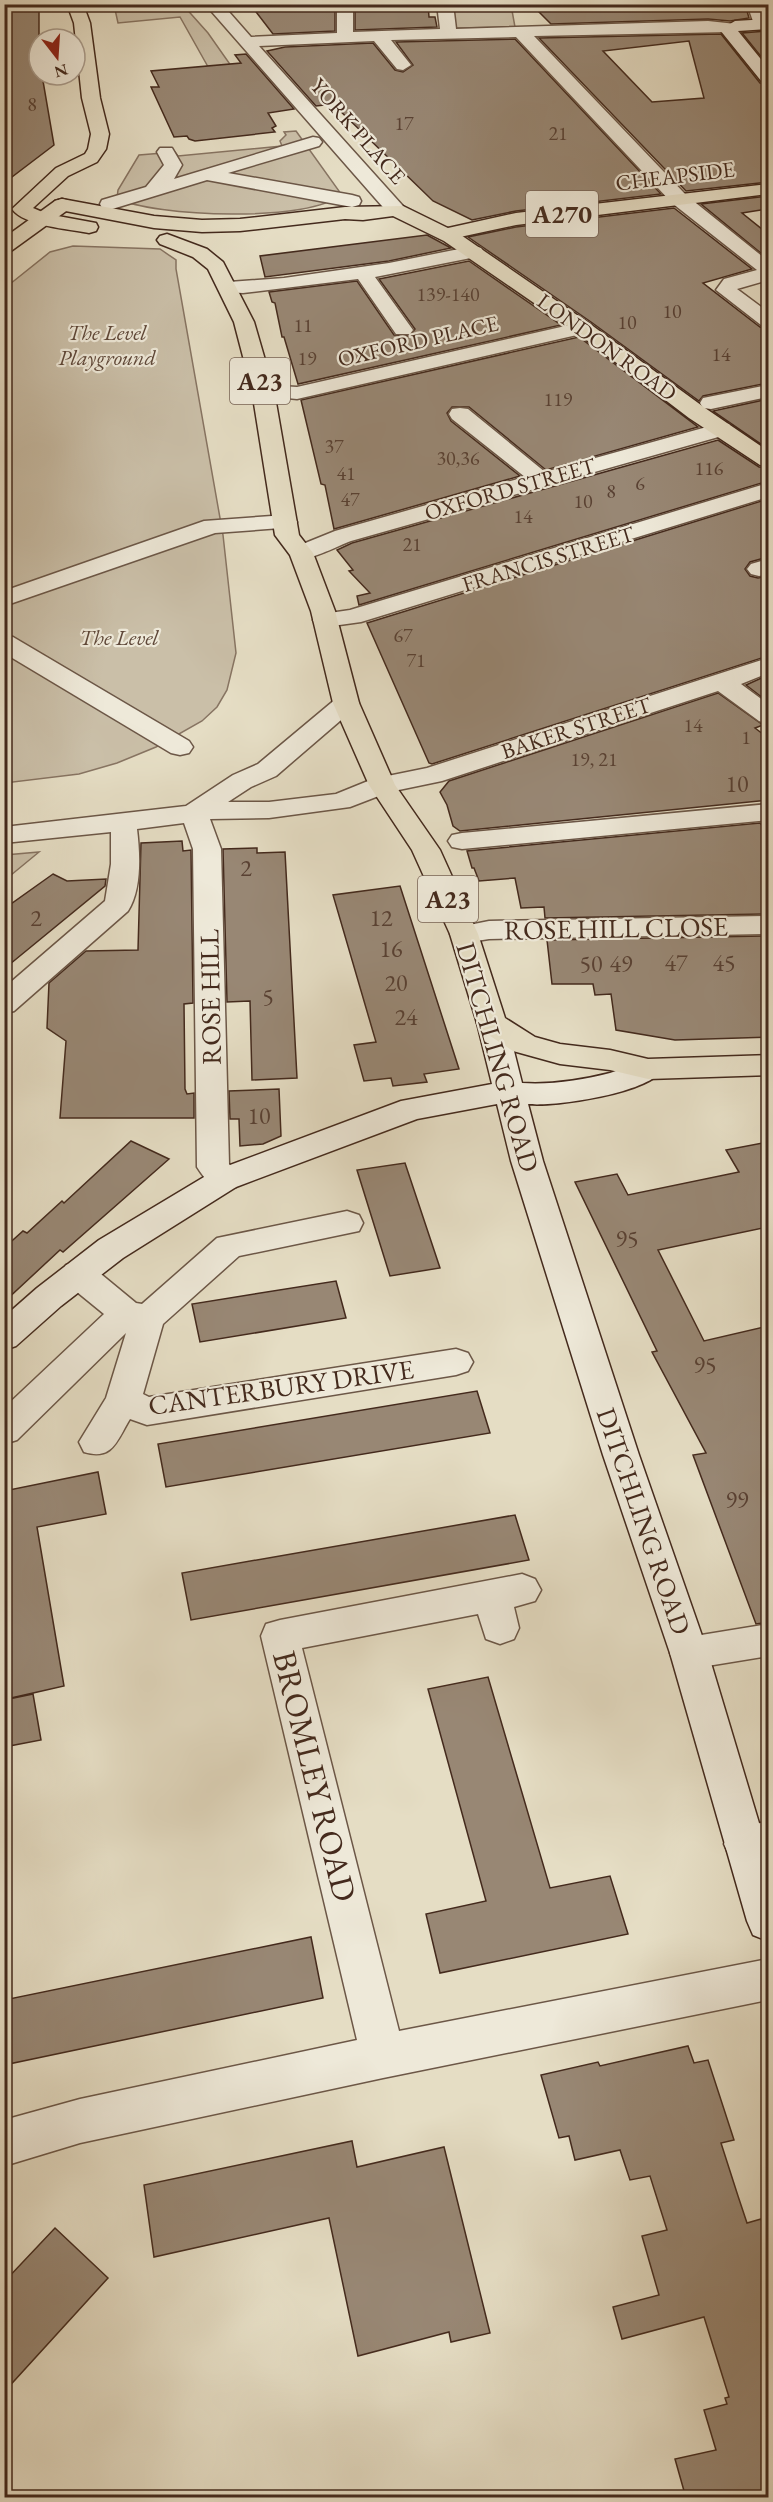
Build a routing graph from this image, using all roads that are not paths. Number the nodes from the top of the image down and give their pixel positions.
1 (75, 4) edge
2 (213, 4) edge
3 (345, 4) edge
4 (445, 4) edge
5 (755, 4) edge
6 (523, 13) dead end
7 (765, 24) edge
8 (730, 27) junction
9 (621, 28) junction
10 (522, 32) junction
11 (452, 34) junction
12 (378, 36) junction
13 (345, 37) junction
14 (246, 42) junction
15 (636, 45) dead end
16 (403, 65) dead end
17 (768, 78) edge
18 (313, 142) dead end
19 (91, 158) junction
20 (205, 175) junction
21 (768, 189) edge
22 (74, 192) junction
23 (151, 192) junction
24 (679, 200) junction
25 (109, 204) dead end
26 (23, 208) junction
27 (357, 208) junction
28 (396, 210) junction
29 (42, 219) junction
30 (6, 221) edge
31 (446, 234) junction
32 (167, 240) junction
33 (4, 247) edge
34 (474, 252) junction
35 (768, 271) edge
36 (363, 273) junction
37 (229, 288) junction
38 (768, 321) edge
39 (583, 328) junction
40 (403, 330) dead end
41 (263, 391) junction
42 (768, 391) edge
43 (711, 403) dead end
44 (460, 414) dead end
45 (721, 429) junction
46 (768, 460) edge
47 (542, 480) junction
48 (768, 490) edge
49 (286, 522) junction
50 (301, 553) junction
51 (4, 599) edge
52 (325, 620) junction
53 (4, 642) edge
54 (768, 665) edge
55 (722, 682) junction
56 (346, 703) junction
57 (768, 716) edge
58 (180, 747) dead end
59 (382, 785) junction
60 (205, 811) junction
61 (768, 812) edge
62 (123, 823) junction
63 (4, 835) edge
64 (462, 841) dead end
65 (768, 925) edge
66 (464, 934) junction
67 (4, 1004) edge
68 (492, 1023) junction
69 (648, 1069) junction
70 (763, 1070) edge
71 (508, 1092) junction
72 (225, 1179) junction
73 (347, 1223) dead end
74 (78, 1274) junction
75 (137, 1315) junction
76 (4, 1337) edge
77 (456, 1362) dead end
78 (123, 1401) junction
79 (4, 1430) edge
80 (97, 1442) dead end
81 (505, 1605) dead end
82 (768, 1640) edge
83 (689, 1653) junction
84 (757, 1842) edge
85 (768, 1921) edge
86 (768, 1980) edge
87 (383, 2056) junction
88 (4, 2143) edge

1 - 19 main road
2 - 14 street, YORK PLACE
3 - 13 street
4 - 11 street
5 - 7 street
6 - 10 street
7 - 8 street
8 - 9 street
8 - 17 street
9 - 10 street
9 - 15 street
10 - 11 street
10 - 24 street
11 - 12 street
12 - 13 street
12 - 16 street
13 - 14 street
14 - 28 street, YORK PLACE
18 - 20 street
19 - 22 main road
19 - 26 main road
20 - 23 street
20 - 23 street
20 - 27 street
21 - 24 main road, CHEAPSIDE / A270
22 - 26 main road
22 - 27 main road
22 - 29 main road
23 - 25 street
24 - 31 main road, CHEAPSIDE / A270
24 - 35 street
26 - 29 main road, A23
26 - 30 main road
27 - 28 main road
27 - 32 main road
28 - 31 main road, YORK PLACE
29 - 32 main road, A23
29 - 33 main road
31 - 34 main road, LONDON ROAD
32 - 37 main road, DITCHLING ROAD / A23
34 - 36 street
34 - 39 main road, LONDON ROAD
35 - 38 street
36 - 37 street
36 - 40 street
37 - 41 main road, DITCHLING ROAD / A23
39 - 41 street, OXFORD PLACE
39 - 45 main road, LONDON ROAD
41 - 49 main road, DITCHLING ROAD / A23
42 - 43 street
44 - 47 street
45 - 46 main road, LONDON ROAD
45 - 47 street, OXFORD STREET
47 - 50 street, OXFORD STREET
48 - 52 street, FRANCIS STREET
49 - 50 main road, DITCHLING ROAD / A23
49 - 51 street
50 - 52 main road, DITCHLING ROAD / A23
52 - 56 main road, DITCHLING ROAD / A23
53 - 58 street
54 - 55 street, BAKER STREET
55 - 57 street
55 - 59 street, BAKER STREET
56 - 59 main road, DITCHLING ROAD / A23
56 - 60 street
59 - 60 street, BAKER STREET
59 - 66 main road, DITCHLING ROAD / A23
60 - 62 street, BAKER STREET
60 - 72 street, ROSE HILL
61 - 64 street
62 - 63 street, BAKER STREET
62 - 67 street
65 - 66 street, ROSE HILL CLOSE
66 - 68 main road, DITCHLING ROAD / A23
68 - 69 main road
68 - 71 street, DITCHLING ROAD
69 - 70 main road
69 - 71 street
71 - 72 street
71 - 83 street, DITCHLING ROAD
72 - 74 street
73 - 75 street
74 - 75 street
74 - 76 street
75 - 78 street, CANTERBURY DRIVE
75 - 79 street
77 - 78 street, CANTERBURY DRIVE
78 - 80 street
81 - 87 street, BROMLEY ROAD
82 - 83 street
83 - 84 street, DITCHLING ROAD
84 - 85 street, DITCHLING ROAD
86 - 87 street
87 - 88 street

